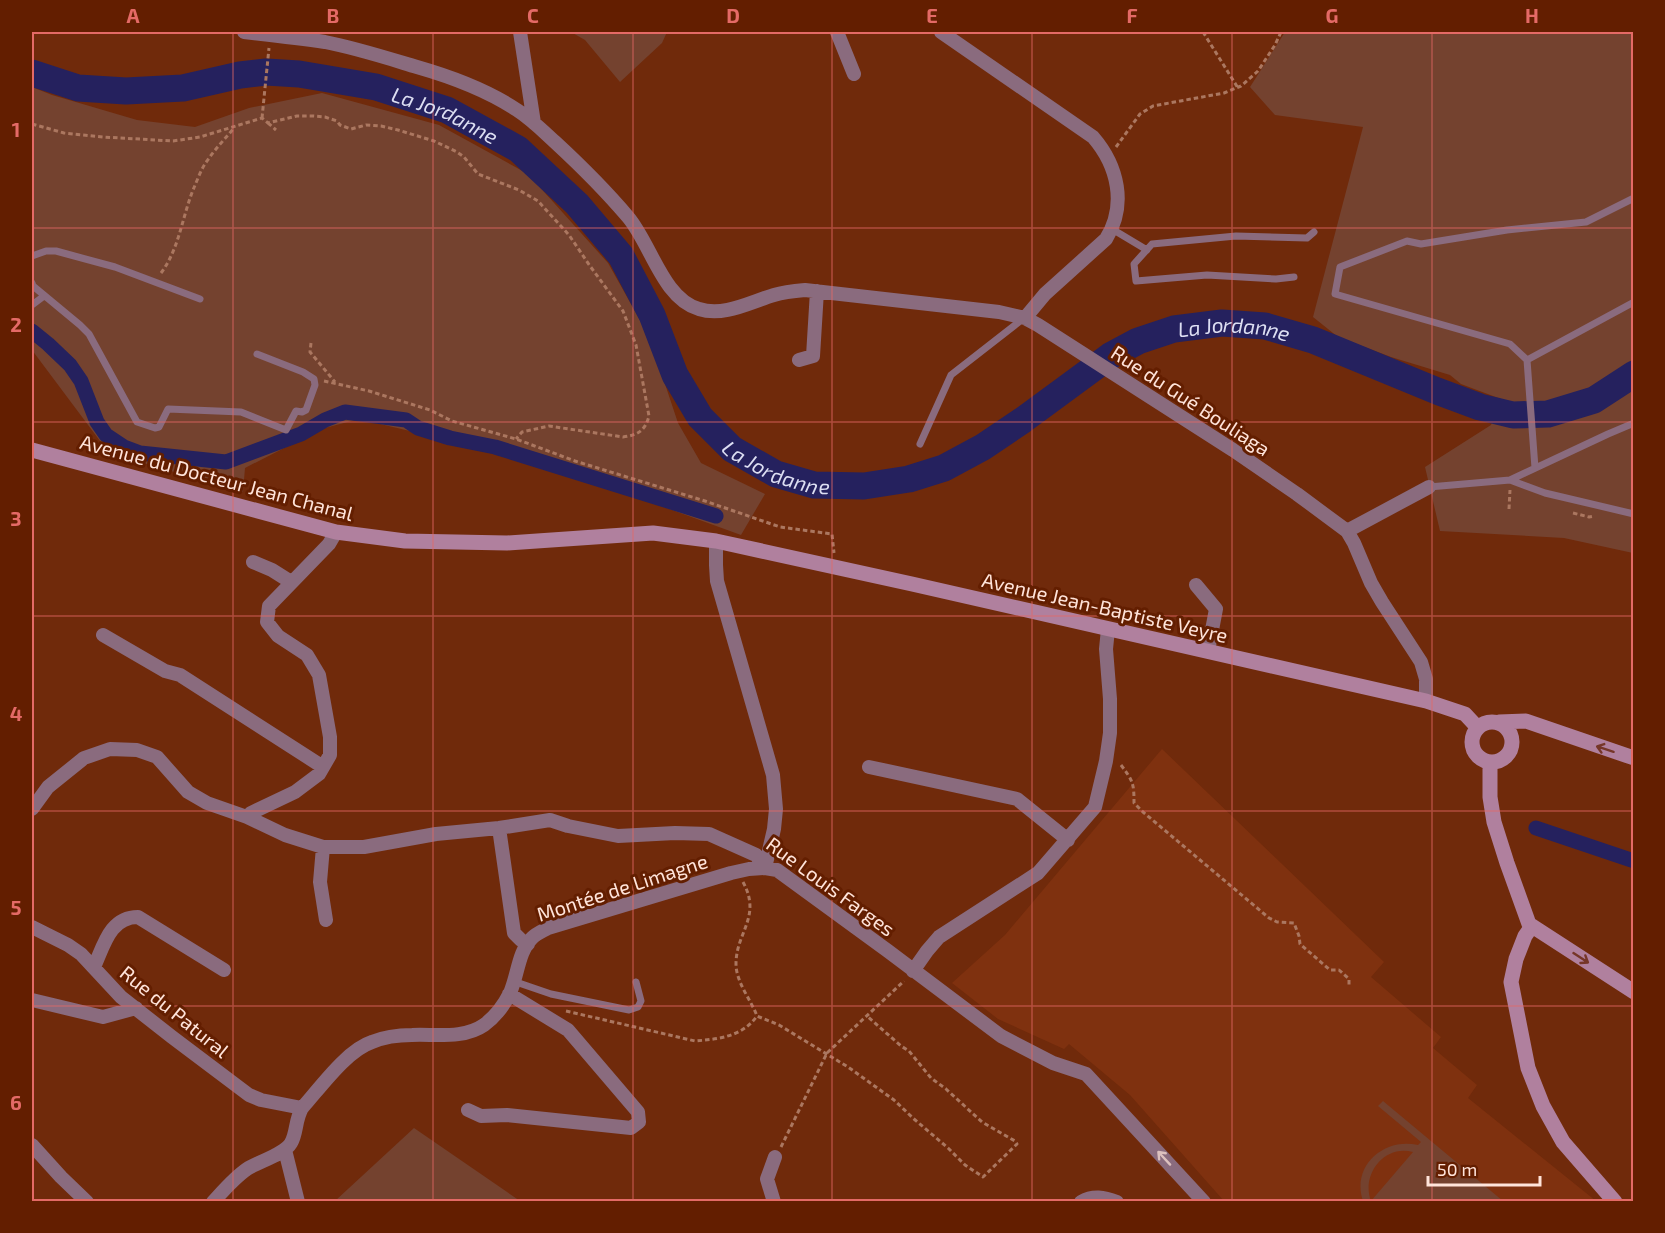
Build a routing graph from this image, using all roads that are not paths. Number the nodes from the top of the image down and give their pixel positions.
1 (244, 32) edge
2 (520, 32) edge
3 (837, 32) edge
4 (941, 32) edge
5 (854, 74) dead end
6 (534, 123) junction
7 (1634, 198) edge
8 (1112, 229) junction
9 (1314, 232) dead end
10 (1147, 250) junction
11 (32, 256) edge
12 (1294, 277) dead end
13 (32, 283) edge
14 (817, 291) junction
15 (44, 296) junction
16 (200, 299) dead end
17 (1634, 302) edge
18 (32, 305) edge
19 (1025, 318) junction
20 (257, 354) dead end
21 (799, 360) dead end
22 (1527, 360) junction
23 (1634, 423) edge
24 (920, 444) dead end
25 (32, 450) edge
26 (1535, 468) junction
27 (1510, 480) junction
28 (1430, 487) joint
29 (1634, 514) edge
30 (1347, 531) junction
31 (336, 532) junction
32 (716, 541) junction
33 (253, 562) dead end
34 (291, 582) junction
35 (1196, 585) dead end
36 (1108, 629) junction
37 (103, 636) dead end
38 (1208, 651) junction
39 (1426, 701) junction
40 (1499, 722) junction
41 (1478, 728) junction
42 (1570, 737) junction
43 (1512, 738) junction
44 (1634, 758) edge
45 (1490, 762) junction
46 (323, 767) junction
47 (869, 767) dead end
48 (32, 808) edge
49 (247, 817) junction
50 (499, 828) junction
51 (1068, 840) junction
52 (323, 847) junction
53 (765, 868) junction
54 (326, 920) dead end
55 (32, 927) edge
56 (1532, 927) junction
57 (528, 944) junction
58 (94, 967) junction
59 (224, 970) dead end
60 (913, 971) junction
61 (636, 982) dead end
62 (511, 988) junction
63 (1634, 992) edge
64 (32, 1000) edge
65 (136, 1008) junction
66 (302, 1108) junction
67 (468, 1110) dead end
68 (32, 1144) edge
69 (285, 1150) junction
70 (775, 1157) road end
71 (87, 1202) edge
72 (213, 1202) edge
73 (298, 1202) edge
74 (774, 1202) edge
75 (1081, 1202) edge
76 (1116, 1202) edge
77 (1204, 1202) edge
78 (1615, 1202) edge

1 - 6 street, Rue du Gué Bouliaga
2 - 6 street
3 - 5 street
4 - 8 street
6 - 14 street, Rue du Gué Bouliaga
7 - 22 lane
8 - 10 lane
8 - 19 street
9 - 10 lane
10 - 12 lane
11 - 16 lane
13 - 15 lane
14 - 19 street, Rue du Gué Bouliaga
14 - 21 street
15 - 18 lane
15 - 20 lane
17 - 22 lane
19 - 24 lane
19 - 30 street, Rue du Gué Bouliaga
22 - 26 lane
23 - 26 lane
25 - 31 main road, Avenue du Docteur Jean Chanal
26 - 27 lane
27 - 28 lane
27 - 29 lane
28 - 30 street
30 - 39 street, Rue du Gué Bouliaga
31 - 32 main road, Avenue du Docteur Jean Chanal
31 - 34 street
32 - 36 main road, Avenue Jean-Baptiste Veyre
32 - 53 street
33 - 34 street
34 - 46 street
35 - 38 street
36 - 38 main road, Avenue Jean-Baptiste Veyre
36 - 51 street
37 - 46 street
38 - 39 main road, Avenue Jean-Baptiste Veyre
39 - 41 main road, Avenue Jean-Baptiste Veyre
40 - 41 main road
40 - 42 main road
40 - 43 main road
41 - 45 main road
42 - 43 main road
44 -> 42 main road
43 - 45 main road
45 - 56 main road
46 - 49 street
47 - 51 street
48 - 49 street, Rue Louis Farges
49 - 52 street, Rue Louis Farges
50 - 52 street, Rue Louis Farges
50 - 53 street, Rue Louis Farges
50 - 57 street
51 - 60 street
52 - 54 street
53 - 57 street, Montée de Limagne
53 - 60 street, Rue Louis Farges
55 - 58 street, Rue du Patural
56 -> 63 main road
56 - 78 main road
57 - 62 street, Montée de Limagne
58 - 59 street
58 - 65 street, Rue du Patural
77 -> 60 street, Rue Louis Farges
61 - 62 lane
62 - 66 street, Montée de Limagne
62 - 67 street
64 - 65 street
65 - 66 street, Rue du Patural
66 - 69 street, Montée de Limagne
68 - 71 street
69 - 72 street
69 - 73 street
70 - 74 street
75 - 76 street

